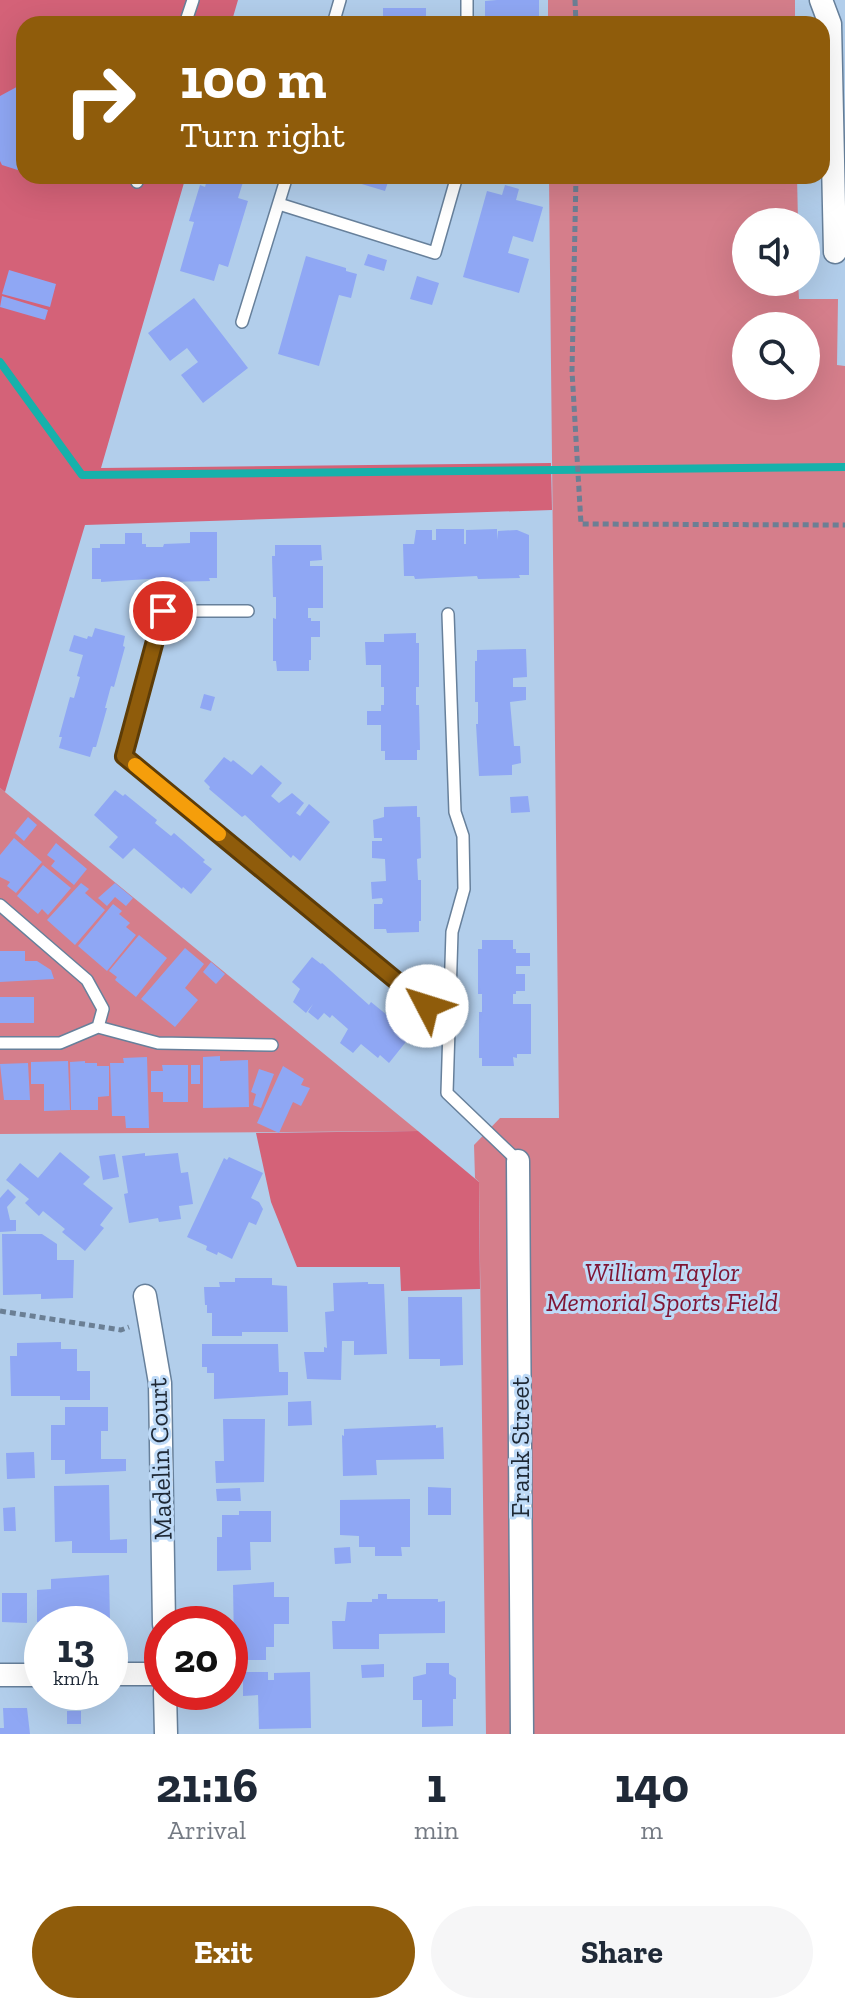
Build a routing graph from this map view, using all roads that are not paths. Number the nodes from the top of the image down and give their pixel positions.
1 (830, 24) edge
2 (285, 184) edge
3 (455, 184) edge
4 (279, 204) junction
5 (835, 252) dead end
6 (242, 322) dead end
7 (248, 611) dead end
8 (448, 614) dead end
9 (0, 905) edge
10 (450, 1025) junction
11 (98, 1027) junction
12 (0, 1043) edge
13 (272, 1045) dead end
14 (518, 1161) joint
15 (145, 1296) dead end
16 (164, 1606) edge
17 (0, 1675) edge
18 (24, 1675) edge
19 (165, 1710) edge
20 (166, 1734) edge
21 (522, 1734) edge

1 - 5 street
2 - 4 lane
3 - 4 lane
4 - 6 lane
7 - 10 lane
8 - 10 lane
9 - 11 lane
10 - 14 lane
11 - 12 lane
11 - 13 lane
14 - 21 street, Frank Street
15 - 16 street, Madelin Court
17 - 18 street
19 - 20 street

